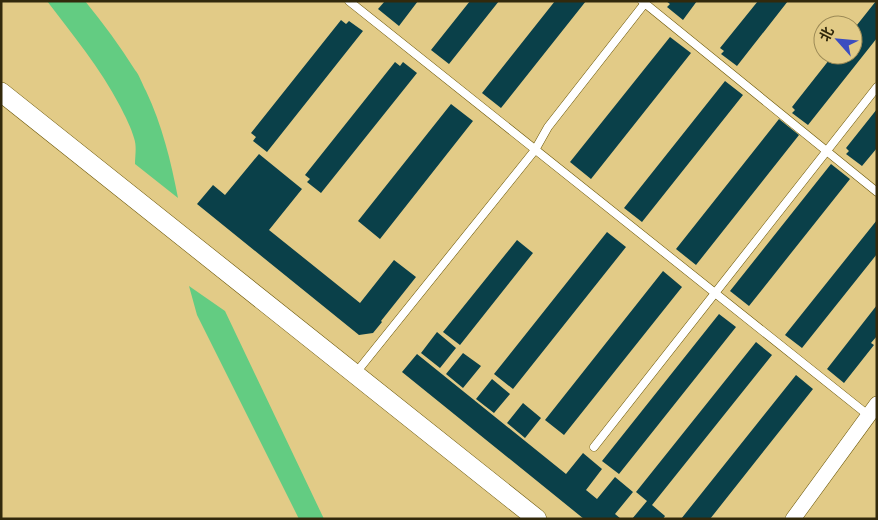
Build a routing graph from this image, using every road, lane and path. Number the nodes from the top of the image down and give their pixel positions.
1 (349, 1) edge
2 (644, 2) edge
3 (877, 87) edge
4 (1, 92) edge
5 (535, 150) junction
6 (826, 151) junction
7 (877, 192) edge
8 (715, 293) junction
9 (355, 374) junction
10 (873, 409) edge
11 (594, 447) dead end
12 (537, 519) edge
13 (792, 519) edge

1 - 5 lane
2 - 5 lane
2 - 6 lane
3 - 6 lane
4 - 9 street
5 - 8 lane
5 - 9 lane
6 - 7 lane
6 - 8 lane
8 - 10 lane
8 - 11 lane
9 - 12 street
10 - 13 street

